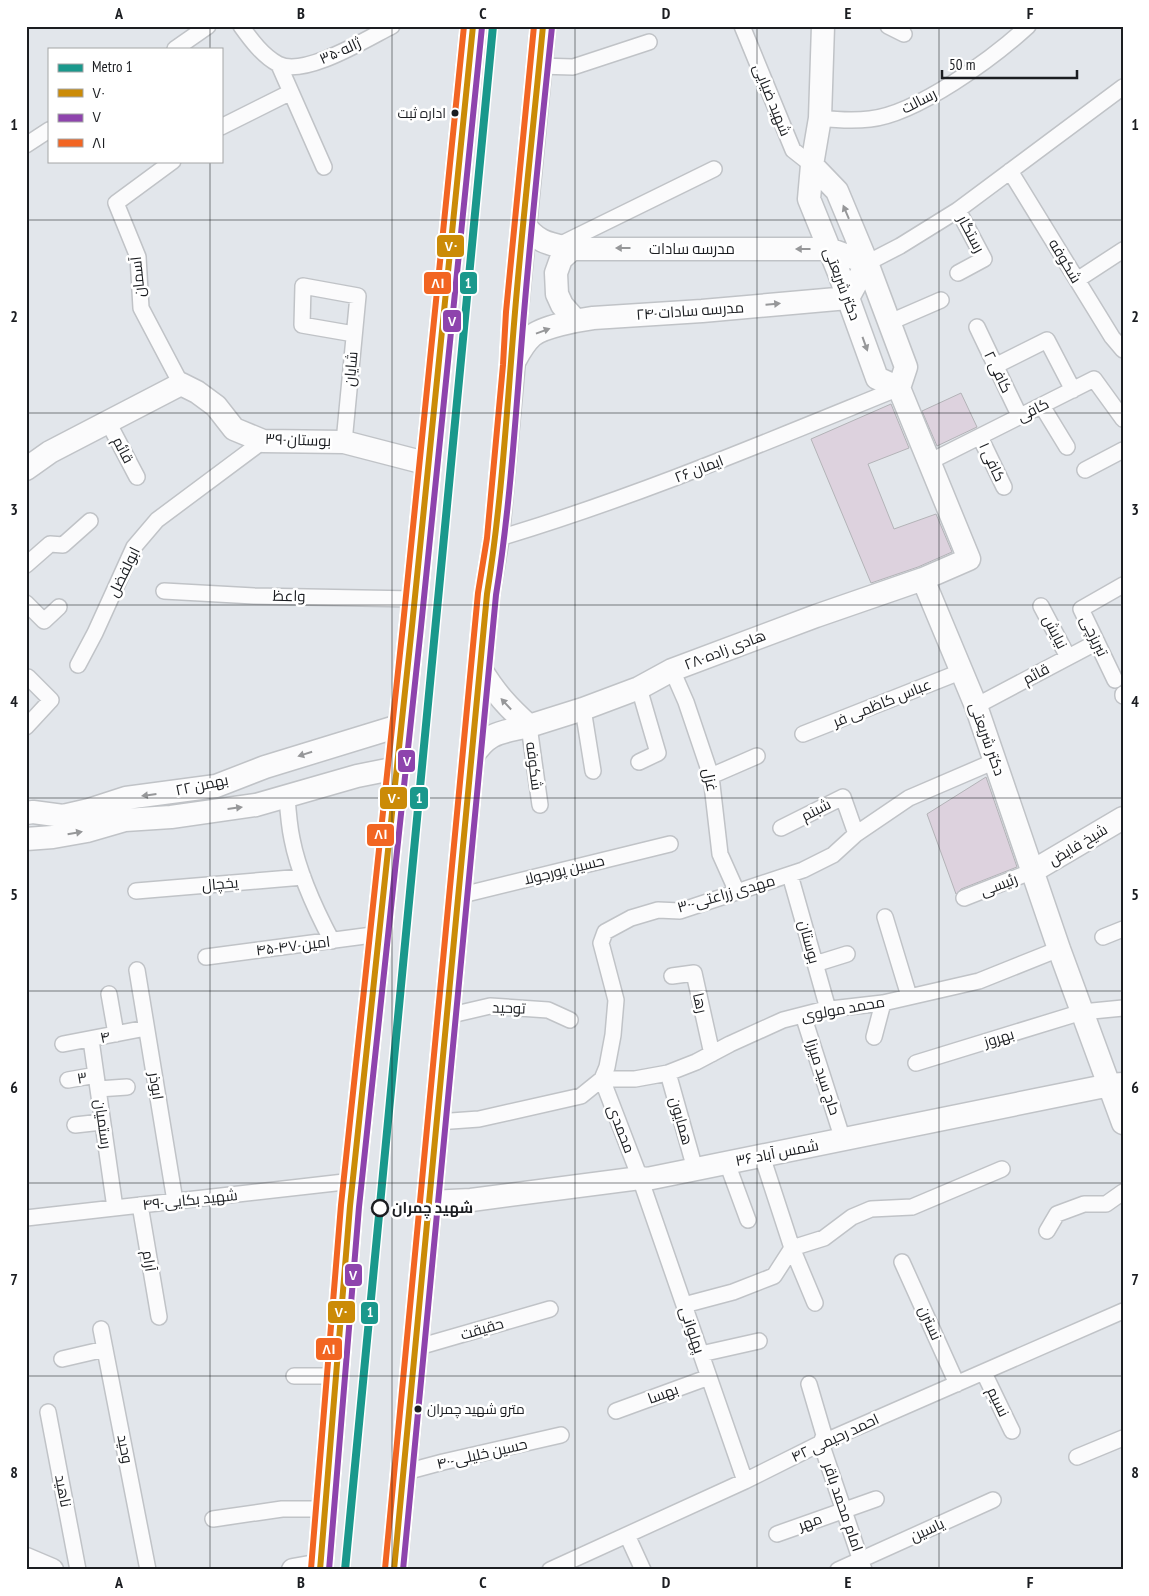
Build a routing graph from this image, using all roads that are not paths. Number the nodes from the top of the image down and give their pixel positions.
1 (208, 26) edge
2 (241, 26) edge
3 (392, 26) edge
4 (473, 26) edge
5 (543, 26) edge
6 (742, 26) edge
7 (823, 26) edge
8 (888, 26) edge
9 (1028, 26) edge
10 (904, 34) dead end
11 (649, 42) dead end
12 (176, 48) edge
13 (279, 65) junction
14 (539, 66) junction
15 (1123, 87) edge
16 (291, 92) junction
17 (820, 118) junction
18 (222, 126) edge
19 (48, 131) edge
20 (26, 145) edge
21 (171, 162) edge
22 (812, 165) junction
23 (324, 167) dead end
24 (714, 169) dead end
25 (1010, 171) junction
26 (958, 210) junction
27 (524, 224) junction
28 (564, 247) junction
29 (830, 249) junction
30 (1123, 250) edge
31 (867, 263) junction
32 (958, 273) dead end
33 (1077, 280) junction
34 (848, 298) junction
35 (941, 300) dead end
36 (576, 320) junction
37 (888, 323) junction
38 (976, 327) dead end
39 (354, 334) junction
40 (1123, 350) edge
41 (512, 366) junction
42 (995, 366) junction
43 (181, 384) junction
44 (899, 388) junction
45 (1073, 390) junction
46 (1042, 406) junction
47 (1020, 417) junction
48 (1123, 419) edge
49 (108, 422) junction
50 (980, 437) junction
51 (263, 441) junction
52 (344, 442) junction
53 (1067, 447) dead end
54 (1123, 450) edge
55 (929, 462) junction
56 (429, 464) junction
57 (26, 469) edge
58 (1085, 470) dead end
59 (137, 477) dead end
60 (1004, 487) dead end
61 (90, 521) dead end
62 (496, 539) junction
63 (26, 566) edge
64 (923, 579) junction
65 (1123, 585) edge
66 (164, 591) dead end
67 (415, 599) junction
68 (26, 603) edge
69 (1042, 606) dead end
70 (59, 607) dead end
71 (1097, 642) junction
72 (1068, 657) junction
73 (78, 665) dead end
74 (480, 668) junction
75 (672, 670) junction
76 (960, 672) junction
77 (28, 677) dead end
78 (1115, 680) dead end
79 (639, 688) junction
80 (976, 706) junction
81 (583, 709) junction
82 (402, 725) junction
83 (529, 726) junction
84 (26, 727) edge
85 (803, 734) dead end
86 (334, 745) junction
87 (757, 756) dead end
88 (472, 757) junction
89 (996, 761) junction
90 (639, 762) dead end
91 (397, 768) junction
92 (593, 771) dead end
93 (711, 776) junction
94 (341, 781) junction
95 (286, 797) junction
96 (540, 806) dead end
97 (26, 813) edge
98 (1123, 818) edge
99 (781, 828) dead end
100 (856, 834) junction
101 (26, 839) edge
102 (670, 844) dead end
103 (1033, 872) junction
104 (790, 874) junction
105 (303, 877) junction
106 (136, 891) dead end
107 (737, 892) junction
108 (458, 896) junction
109 (964, 898) dead end
110 (884, 917) dead end
111 (1123, 929) edge
112 (380, 934) junction
113 (1103, 937) dead end
114 (332, 941) junction
115 (1059, 949) junction
116 (846, 954) dead end
117 (206, 957) dead end
118 (815, 964) junction
119 (137, 970) dead end
120 (672, 976) dead end
121 (109, 994) dead end
122 (909, 996) junction
123 (882, 1002) junction
124 (1123, 1008) edge
125 (828, 1009) junction
126 (1082, 1012) junction
127 (803, 1015) junction
128 (447, 1016) junction
129 (570, 1020) dead end
130 (146, 1028) junction
131 (116, 1034) junction
132 (874, 1037) dead end
133 (90, 1040) junction
134 (63, 1044) dead end
135 (712, 1054) junction
136 (916, 1063) dead end
137 (668, 1073) junction
138 (602, 1079) junction
139 (68, 1080) dead end
140 (97, 1082) junction
141 (1116, 1085) edge
142 (127, 1087) dead end
143 (102, 1122) junction
144 (437, 1122) junction
145 (1123, 1123) edge
146 (75, 1125) dead end
147 (843, 1140) junction
148 (762, 1156) junction
149 (727, 1163) junction
150 (695, 1169) junction
151 (1002, 1169) dead end
152 (640, 1178) junction
153 (353, 1181) junction
154 (1123, 1192) edge
155 (175, 1201) junction
156 (429, 1202) junction
157 (140, 1205) junction
158 (115, 1208) junction
159 (26, 1218) edge
160 (748, 1220) dead end
161 (1047, 1231) dead end
162 (792, 1248) junction
163 (902, 1262) dead end
164 (815, 1303) dead end
165 (684, 1305) junction
166 (550, 1309) dead end
167 (1123, 1311) edge
168 (158, 1317) dead end
169 (101, 1329) dead end
170 (759, 1341) dead end
171 (415, 1348) junction
172 (105, 1349) junction
173 (701, 1354) junction
174 (62, 1359) dead end
175 (984, 1373) junction
176 (294, 1376) dead end
177 (336, 1376) junction
178 (709, 1377) junction
179 (809, 1384) dead end
180 (957, 1384) junction
181 (616, 1411) dead end
182 (48, 1412) dead end
183 (1012, 1431) dead end
184 (561, 1435) dead end
185 (1123, 1438) edge
186 (821, 1443) junction
187 (1077, 1457) dead end
188 (402, 1473) junction
189 (745, 1481) junction
190 (876, 1499) dead end
191 (993, 1500) dead end
192 (326, 1509) junction
193 (844, 1510) junction
194 (213, 1519) dead end
195 (777, 1534) dead end
196 (627, 1535) junction
197 (26, 1559) edge
198 (862, 1565) edge
199 (321, 1567) edge
200 (52, 1570) edge
201 (78, 1570) edge
202 (148, 1570) edge
203 (293, 1570) edge
204 (394, 1570) edge
205 (550, 1570) edge
206 (643, 1570) edge
207 (838, 1570) edge

1 - 12 street
2 - 13 street
3 - 13 street, ۳۵-ژاله
4 - 56 main road
5 - 14 main road
6 - 22 street, شهید ضیایی
7 - 17 street, دکتر شریعتی
8 - 10 street
9 - 17 street, رسالت
11 - 14 street
13 - 16 street
14 - 27 main road
15 - 25 street
16 - 18 street
16 - 23 street
17 - 22 street, دکتر شریعتی
19 - 20 street
21 - 43 street, آسمان
22 - 29 street, دکتر شریعتی
31 -> 22 street, دکتر شریعتی
24 - 28 street
25 - 26 street
25 - 33 street, شکوفه
26 - 31 street
26 - 32 street, رستگار
27 - 28 street, مدرسه سادات
27 - 41 main road
29 -> 28 street, مدرسه سادات
28 - 36 street
29 - 31 street, مدرسه سادات
29 - 34 street, دکتر شریعتی
30 - 33 street
31 - 34 street
31 - 37 street, دکتر شریعتی
33 - 40 street, شکوفه
36 -> 34 street, ۲۴-مدرسه سادات
34 -> 44 street, دکتر شریعتی
35 - 37 street
41 -> 36 street, ۲۴-مدرسه سادات
37 - 44 street, دکتر شریعتی
38 - 42 street, کافی ۲
39 - 39 street, شایان
39 - 52 street, شایان
41 - 62 main road
42 - 45 street
42 - 47 street, کافی ۲
43 - 49 street
43 - 51 street, ۳۹-بوستان
44 - 55 street
44 - 62 street, ۲۶ ایمان
45 - 46 street, کافی
45 - 48 street, کافی
46 - 47 street, کافی
46 - 53 street
47 - 50 street, کافی
49 - 57 street
49 - 59 street, قائم
50 - 55 street, کافی
50 - 60 street, کافی ۱
51 - 52 street, ۳۹-بوستان
51 - 73 street, ابولفضل
52 - 56 street, ۳۹-بوستان
54 - 58 street
55 - 64 street
56 - 67 main road
61 - 63 street
62 - 74 main road
64 - 75 street, ۲۸-هادی زاده
64 - 76 street, دکتر شریعتی
65 - 71 street, تبریزچی
66 - 67 street, واعظ
67 - 82 main road
68 - 70 street
69 - 72 street, نیایش
71 - 72 street, قائم
71 - 78 street, تبریزچی
72 - 80 street, قائم
83 -> 74 street
74 - 88 main road
75 - 79 street, ۲۸-هادی زاده
75 - 93 street, غزل
76 - 80 street, دکتر شریعتی
76 - 85 street, عباس کاظمی فر
77 - 84 street
79 - 81 street, ۲۸-هادی زاده
79 - 90 street
80 - 89 street, دکتر شریعتی
81 - 83 street, ۲۸-هادی زاده
81 - 92 street
82 - 86 street, ۲۲ بهمن
82 - 91 main road
83 - 88 street, ۲۸-هادی زاده
83 - 96 street, شکوفه
86 - 94 street
86 -> 97 street, ۲۲ بهمن
87 - 93 street
88 - 108 main road
89 - 100 street, ۳۰-مهدی زراعتی
89 - 103 street, دکتر شریعتی
91 - 94 street, ۲۲ بهمن
91 - 112 main road
93 - 107 street, غزل
94 - 95 street, ۲۲ بهمن
101 -> 95 street, ۲۲ بهمن
95 - 105 street
98 - 103 street, شیخ فایض
99 - 100 street, شبنم
100 - 104 street, ۳۰-مهدی زراعتی
102 - 108 street, حسین پورجولا
103 - 109 street, رئیسی
103 - 115 street, دکتر شریعتی
104 - 107 street, ۳۰-مهدی زراعتی
104 - 118 street, بوستان
105 - 106 street, یخچال
105 - 114 street
107 - 138 street, ۳۰-مهدی زراعتی
108 - 128 main road
110 - 122 street
111 - 113 street
112 - 114 street, ۴۵-۴۷-امین
112 - 153 main road
114 - 117 street, ۴۵-۴۷-امین
115 - 122 street, محمد مولوی
115 - 126 street, دکتر شریعتی
116 - 118 street
118 - 125 street, بوستان
119 - 130 street, ابوذر
120 - 135 street, رها
121 - 131 street
122 - 123 street, محمد مولوی
123 - 125 street, محمد مولوی
123 - 132 street
124 - 126 street, بهروز
125 - 127 street, محمد مولوی
126 - 136 street, بهروز
126 - 141 street, دکتر شریعتی
127 - 135 street, محمد مولوی
127 - 147 street, حاج سید میرزا
128 - 129 street, توحید
128 - 144 main road
130 - 131 street, ۴
130 - 155 street, ابوذر
131 - 133 street, ۴
133 - 134 street, ۴
133 - 140 street, رستمیان
135 - 137 street, محمد مولوی
137 - 138 street, محمد مولوی
137 - 150 street, همایون
138 - 144 street
138 - 152 street, محمدی
139 - 140 street, ۳
140 - 142 street, ۳
140 - 143 street, رستمیان
141 - 145 street, دکتر شریعتی
141 - 147 street, شمس آباد ۳۶
143 - 146 street
143 - 158 street, رستمیان
144 - 156 main road
147 - 148 street, شمس آباد ۳۶
148 - 149 street, شمس آباد ۳۶
148 - 162 street
149 - 150 street, شمس آباد ۳۶
149 - 160 street
150 - 152 street, شمس آباد ۳۶
151 - 162 street
152 - 156 street, شمس آباد ۳۶
152 - 165 street, پهلوانی
153 - 155 street, ۴۹-شهید بکایی
153 - 177 main road
154 - 161 street
155 - 157 street, ۴۹-شهید بکایی
156 - 171 main road
157 - 158 street, ۴۹-شهید بکایی
157 - 168 street, آرام
158 - 159 street, ۴۹-شهید بکایی
162 - 164 street
162 - 165 street
163 - 180 street, نسترن
165 - 173 street, پهلوانی
166 - 171 street, حقیقت
167 - 175 street, ۴۲ احمد رحیمی
169 - 172 street, وحید
170 - 173 street
171 - 188 main road
172 - 174 street
172 - 202 street, وحید
173 - 178 street, پهلوانی
175 - 180 street, ۴۲ احمد رحیمی
175 - 183 street, نسیم
176 - 177 street
177 - 192 main road
178 - 181 street, بهسا
178 - 189 street, پهلوانی
179 - 186 street, امام محمد باقر
180 - 186 street, ۴۲ احمد رحیمی
182 - 201 street, ناهید
184 - 188 street, ۴۰-حسین خلیلی
185 - 187 street
186 - 189 street, ۴۲ احمد رحیمی
186 - 193 street, امام محمد باقر
188 - 204 main road
189 - 196 street, ۴۲ احمد رحیمی
190 - 193 street, مهر
191 - 198 street, یاسین
192 - 194 street
192 - 199 main road
193 - 195 street, مهر
193 - 198 street, امام محمد باقر
196 - 205 street, ۴۲ احمد رحیمی
196 - 206 street
197 - 200 street
198 - 207 street, یاسین
199 - 203 street

